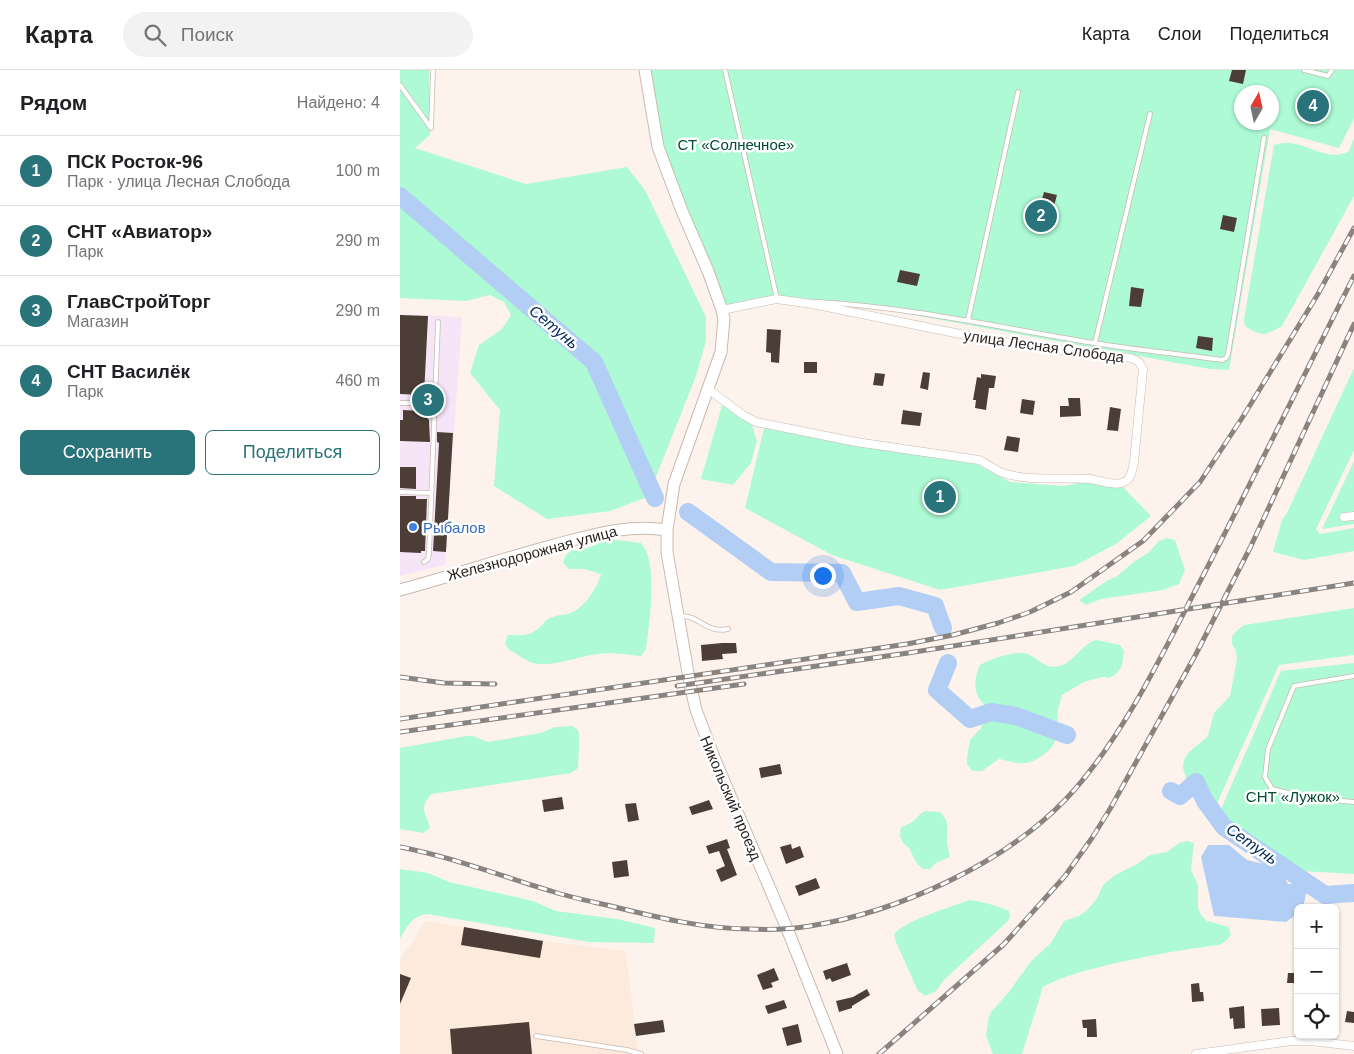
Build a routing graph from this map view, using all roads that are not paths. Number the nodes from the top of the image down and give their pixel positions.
1 (433, 70) edge
2 (645, 70) edge
3 (725, 70) edge
4 (1304, 70) edge
5 (1332, 70) edge
6 (400, 86) edge
7 (1018, 92) dead end
8 (1150, 114) dead end
9 (1264, 138) dead end
10 (776, 299) junction
11 (722, 310) junction
12 (968, 320) junction
13 (438, 322) dead end
14 (1095, 343) junction
15 (708, 389) junction
16 (400, 403) edge
17 (434, 403) junction
18 (400, 492) edge
19 (431, 493) junction
20 (1354, 516) edge
21 (1344, 518) dead end
22 (666, 530) junction
23 (424, 562) dead end
24 (400, 590) edge
25 (678, 616) junction
26 (728, 630) dead end
27 (1354, 676) edge
28 (1354, 802) edge
29 (536, 1036) dead end
30 (1354, 1046) edge
31 (641, 1054) edge
32 (837, 1054) edge
33 (1196, 1054) edge

1 - 6 lane
2 - 11 main road, Никольский проезд
3 - 10 lane
4 - 5 lane
7 - 12 lane
8 - 14 lane
9 - 14 lane
10 - 11 street, улица Лесная Слобода
10 - 12 lane
10 - 15 street, улица Лесная Слобода
11 - 15 main road, Никольский проезд
12 - 14 lane
13 - 17 lane
15 - 22 main road, Никольский проезд
16 - 17 lane
17 - 19 lane
18 - 19 lane
19 - 23 lane
20 - 21 street
22 - 24 main road, Железнодорожная улица
22 - 25 main road, Никольский проезд
25 - 26 lane
25 - 32 main road, Никольский проезд
27 - 28 lane
29 - 31 lane
30 - 33 street

